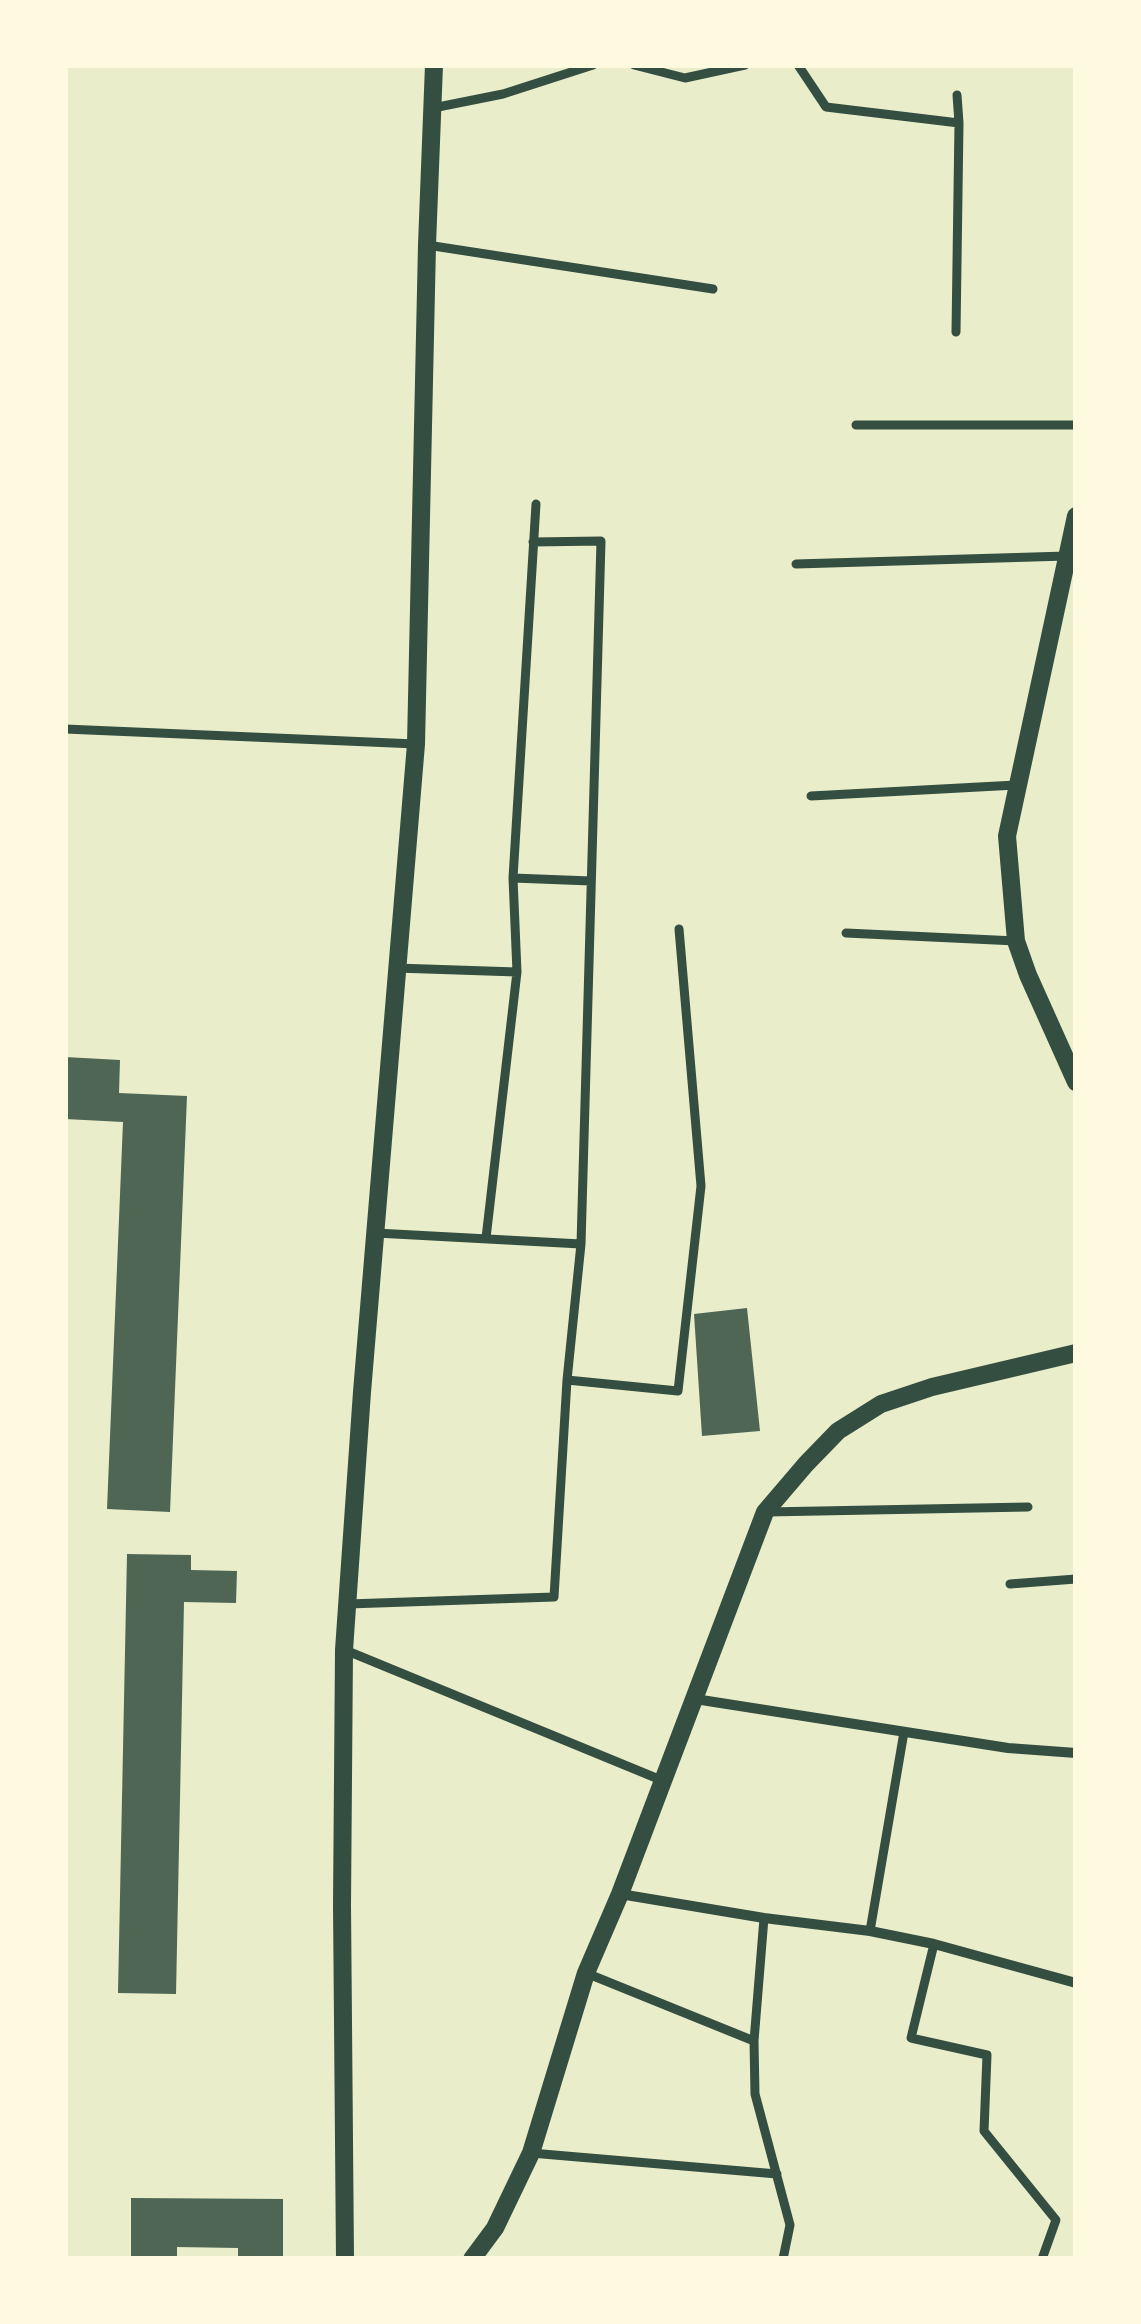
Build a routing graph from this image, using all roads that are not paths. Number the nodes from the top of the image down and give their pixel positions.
1 (434, 65) edge
2 (592, 65) edge
3 (634, 65) edge
4 (744, 65) edge
5 (798, 65) edge
6 (957, 95) dead end
7 (433, 108) junction
8 (960, 123) junction
9 (427, 245) junction
10 (713, 289) dead end
11 (956, 332) dead end
12 (856, 425) dead end
13 (1076, 425) edge
14 (536, 504) dead end
15 (1075, 525) edge
16 (533, 542) junction
17 (1067, 556) junction
18 (796, 564) dead end
19 (65, 729) edge
20 (416, 744) junction
21 (1016, 785) junction
22 (812, 796) dead end
23 (513, 878) junction
24 (592, 880) junction
25 (678, 929) dead end
26 (846, 933) dead end
27 (1016, 941) junction
28 (396, 968) junction
29 (517, 972) junction
30 (1070, 1060) edge
31 (1076, 1082) edge
32 (376, 1233) junction
33 (486, 1238) junction
34 (581, 1244) junction
35 (1076, 1353) edge
36 (566, 1380) junction
37 (1028, 1507) dead end
38 (765, 1512) junction
39 (1076, 1578) edge
40 (1010, 1584) dead end
41 (348, 1604) junction
42 (344, 1650) junction
43 (696, 1698) junction
44 (904, 1732) junction
45 (1076, 1753) edge
46 (661, 1780) junction
47 (620, 1894) junction
48 (764, 1918) junction
49 (870, 1931) junction
50 (934, 1944) junction
51 (586, 1974) junction
52 (1076, 1984) edge
53 (754, 2041) junction
54 (531, 2153) junction
55 (778, 2174) junction
56 (345, 2259) edge
57 (472, 2259) edge
58 (783, 2259) edge
59 (1042, 2259) edge

1 - 7 street
2 - 7 street
3 - 4 street
5 - 8 street
6 - 8 street
7 - 9 street
8 - 11 street
9 - 10 street
9 - 20 street
12 - 13 street
14 - 16 street
15 - 17 street
16 - 23 street
16 - 24 street
17 - 18 street
17 - 21 street
19 - 20 street
20 - 28 street
21 - 22 street
21 - 27 street
23 - 24 street
23 - 29 street
24 - 34 street
25 - 36 street
26 - 27 street
27 - 30 street
28 - 29 street
28 - 32 street
29 - 33 street
30 - 31 street
32 - 33 street
32 - 41 street
33 - 34 street
34 - 36 street
35 - 38 street
36 - 41 street
37 - 38 street
38 - 43 street
39 - 40 street
41 - 42 street
42 - 46 street
42 - 56 street
43 - 44 street
43 - 46 street
44 - 45 street
44 - 49 street
46 - 47 street
47 - 48 street
47 - 51 street
48 - 49 street
48 - 53 street
49 - 50 street
50 - 52 street
50 - 59 street
51 - 53 street
51 - 54 street
53 - 55 street
54 - 55 street
54 - 57 street
55 - 58 street

